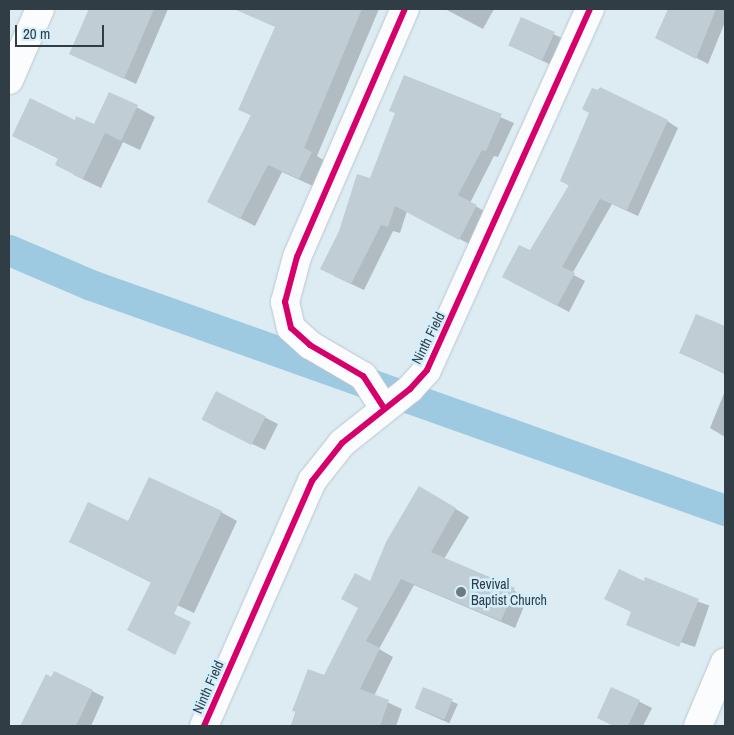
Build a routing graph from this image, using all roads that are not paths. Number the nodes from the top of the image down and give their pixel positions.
1 (40, 9) edge
2 (405, 9) edge
3 (590, 9) edge
4 (9, 80) edge
5 (384, 408) junction
6 (725, 662) edge
7 (204, 726) edge
8 (698, 726) edge

1 - 4 street
2 - 5 street
3 - 5 street, Ninth Field
5 - 7 street, Ninth Field
6 - 8 street

